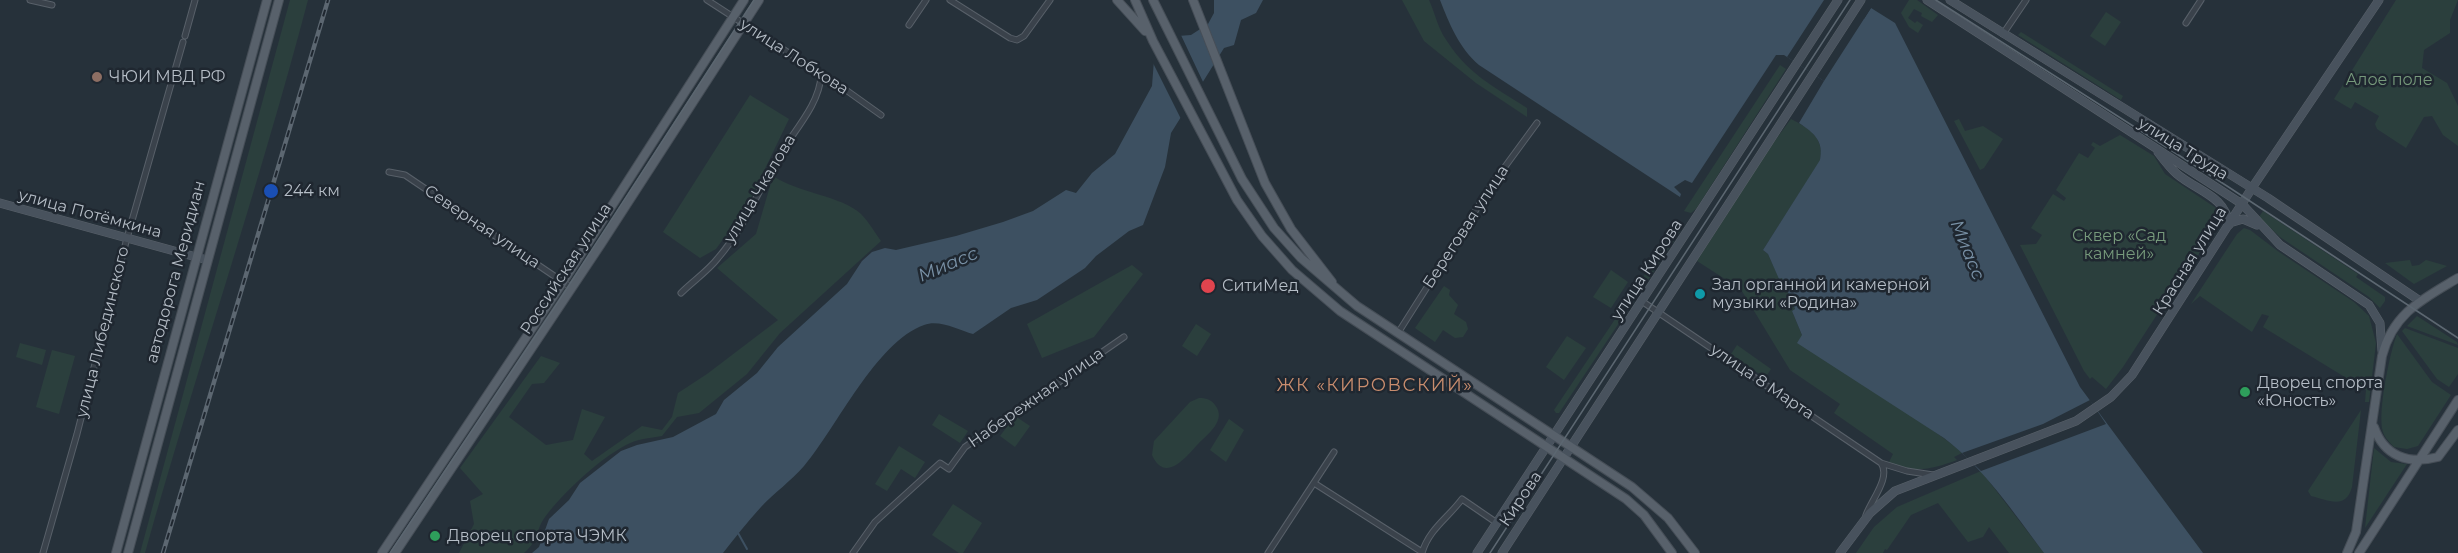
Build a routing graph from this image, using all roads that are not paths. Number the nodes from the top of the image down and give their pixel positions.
1 (30, 0) edge
2 (195, 0) edge
3 (267, 0) edge
4 (279, 0) edge
5 (706, 0) edge
6 (744, 0) edge
7 (759, 0) edge
8 (926, 0) edge
9 (950, 0) edge
10 (1050, 0) edge
11 (1117, 0) edge
12 (1133, 0) edge
13 (1154, 0) edge
14 (1193, 0) edge
15 (1838, 0) edge
16 (1861, 0) edge
17 (1927, 0) edge
18 (1950, 0) edge
19 (2025, 0) edge
20 (2201, 0) edge
21 (2379, 0) edge
22 (52, 5) dead end
23 (733, 17) junction
24 (2186, 23) dead end
25 (744, 24) junction
26 (909, 25) dead end
27 (2003, 34) junction
28 (1153, 41) junction
29 (1997, 44) junction
30 (821, 75) junction
31 (881, 115) dead end
32 (1538, 123) dead end
33 (2153, 147) junction
34 (389, 172) dead end
35 (2252, 188) junction
36 (0, 204) edge
37 (2242, 204) junction
38 (2229, 225) junction
39 (595, 231) junction
40 (2268, 234) junction
41 (127, 238) junction
42 (605, 238) junction
43 (196, 257) junction
44 (207, 260) junction
45 (1317, 269) junction
46 (2458, 278) edge
47 (563, 282) junction
48 (572, 288) junction
49 (681, 292) dead end
50 (2420, 301) junction
51 (1642, 302) junction
52 (1657, 312) junction
53 (1398, 333) junction
54 (1124, 337) dead end
55 (2382, 356) junction
56 (2458, 400) edge
57 (2373, 427) junction
58 (2458, 430) edge
59 (1554, 436) junction
60 (1546, 447) junction
61 (1571, 447) junction
62 (1334, 452) dead end
63 (1564, 459) junction
64 (2418, 460) junction
65 (1881, 463) junction
66 (1933, 475) junction
67 (1314, 483) junction
68 (1864, 519) junction
69 (1497, 523) junction
70 (1422, 552) edge
71 (43, 553) edge
72 (116, 553) edge
73 (128, 553) edge
74 (382, 553) edge
75 (395, 553) edge
76 (853, 553) edge
77 (1268, 553) edge
78 (1477, 553) edge
79 (1502, 553) edge
80 (1672, 553) edge
81 (1695, 553) edge
82 (1840, 553) edge
83 (2347, 553) edge
84 (2359, 553) edge

1 - 22 street
2 - 41 street, улица Либединского
3 - 43 main road, автодорога Меридиан
4 - 44 main road, автодорога Меридиан
5 - 23 street, улица Лобкова
6 - 23 main road, Российская улица
7 - 25 main road, Российская улица
8 - 26 street
9 - 10 street
11 - 28 main road
12 - 28 main road
13 - 45 main road
14 - 45 main road
15 - 51 main road, улица Кирова
16 - 52 main road, улица Кирова
17 - 29 main road, улица Труда
18 - 27 main road, улица Труда
19 - 27 street
20 - 24 street
21 - 35 main road, Красная улица
23 - 25 street, улица Лобкова
23 - 39 main road, Российская улица
25 - 30 street, улица Лобкова
25 - 42 main road, Российская улица
27 - 29 main road
27 - 35 main road, улица Труда
28 - 60 main road
29 - 33 main road, улица Труда
30 - 31 street, улица Лобкова
30 - 49 street, улица Чкалова
32 - 53 street, Береговая улица
33 - 37 main road, улица Труда
33 - 38 main road
34 - 47 street, Северная улица
35 - 37 main road, Красная улица
35 - 50 main road, улица Труда
36 - 41 main road, улица Потёмкина
37 - 38 main road, Красная улица
37 - 40 main road, улица Труда
38 - 40 main road
38 - 66 main road, Красная улица
39 - 42 main road
39 - 47 main road, Российская улица
40 - 55 main road, улица Труда
41 - 43 main road, улица Потёмкина
41 - 71 street, улица Либединского
42 - 48 main road, Российская улица
43 - 44 main road, улица Потёмкина
43 - 72 main road, автодорога Меридиан
44 - 73 main road, автодорога Меридиан
45 - 53 main road
46 - 50 main road
47 - 48 street, Северная улица
47 - 74 main road, Российская улица
48 - 75 main road, Российская улица
50 - 55 main road
51 - 52 street, улица 8 Марта
51 - 59 main road, улица Кирова
52 - 61 main road, улица Кирова
52 - 65 street, улица 8 Марта
53 - 59 main road
54 - 76 street, Набережная улица
55 - 57 main road
56 - 64 main road
57 - 64 main road
57 - 83 main road
58 - 64 main road
59 - 60 main road, улица Кирова
59 - 61 main road
60 - 63 main road
60 - 69 main road, улица Кирова
61 - 63 main road, улица Кирова
61 - 81 main road
62 - 67 street
63 - 79 main road, Кирова
63 - 80 main road
64 - 84 main road
65 - 66 street, улица 8 Марта
65 - 68 street
66 - 68 main road, Красная улица
67 - 70 street
67 - 77 street
68 - 82 main road, Красная улица
69 - 70 street
69 - 78 main road, улица Кирова

